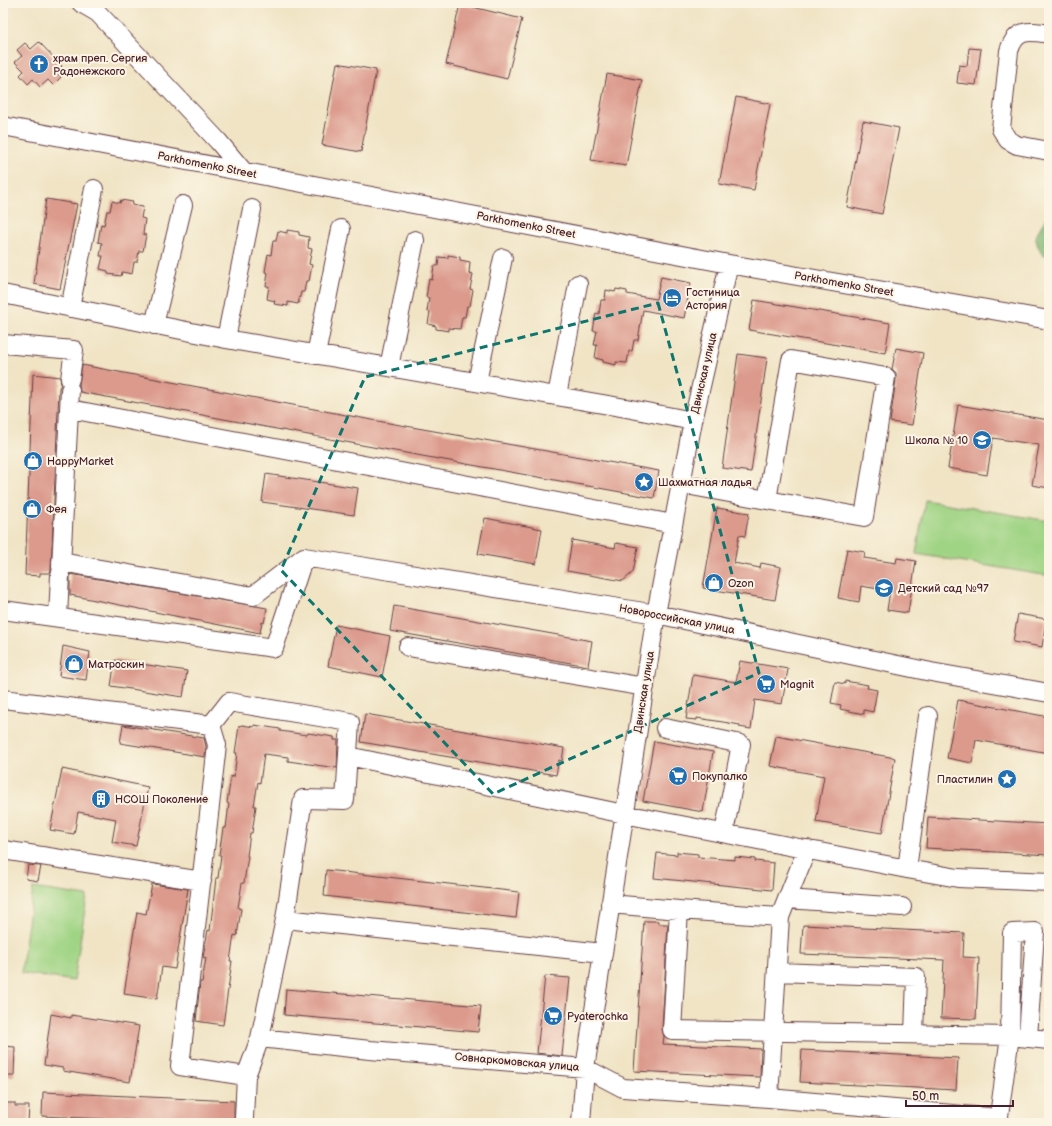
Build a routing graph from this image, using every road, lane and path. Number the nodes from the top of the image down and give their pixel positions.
1 (81, 3) edge
2 (1049, 34) edge
3 (3, 126) edge
4 (1049, 151) edge
5 (244, 172) junction
6 (94, 189) dead end
7 (183, 205) dead end
8 (252, 209) dead end
9 (341, 229) dead end
10 (415, 240) dead end
11 (502, 258) dead end
12 (729, 264) junction
13 (578, 284) dead end
14 (3, 294) edge
15 (70, 308) junction
16 (1049, 320) edge
17 (154, 325) junction
18 (226, 340) junction
19 (3, 344) edge
20 (316, 355) junction
21 (389, 367) junction
22 (477, 382) junction
23 (557, 396) junction
24 (70, 409) junction
25 (693, 421) junction
26 (681, 484) junction
27 (767, 500) junction
28 (673, 524) junction
29 (304, 557) junction
30 (60, 568) junction
31 (3, 610) edge
32 (656, 614) junction
33 (58, 618) junction
34 (408, 647) dead end
35 (644, 687) junction
36 (1049, 692) edge
37 (3, 699) edge
38 (928, 716) dead end
39 (211, 725) junction
40 (665, 728) dead end
41 (348, 756) junction
42 (624, 814) junction
43 (724, 833) junction
44 (807, 849) junction
45 (3, 850) edge
46 (907, 869) junction
47 (202, 881) junction
48 (1049, 882) edge
49 (787, 899) junction
50 (610, 904) junction
51 (902, 907) dead end
52 (679, 910) junction
53 (780, 917) junction
54 (285, 919) junction
55 (603, 953) junction
56 (777, 972) junction
57 (773, 1031) junction
58 (914, 1034) junction
59 (1010, 1036) junction
60 (260, 1038) junction
61 (1028, 1038) junction
62 (1049, 1040) edge
63 (585, 1068) junction
64 (246, 1076) junction
65 (769, 1098) junction
66 (244, 1118) dead end
67 (998, 1121) edge
68 (581, 1123) edge

1 - 5 street
2 - 4 street
3 - 5 street, Parkhomenko Street
5 - 12 street, Parkhomenko Street
6 - 15 street
7 - 17 street
8 - 18 street
9 - 20 street
10 - 21 street
11 - 22 street
12 - 16 street, Parkhomenko Street
12 - 25 street, Двинская улица
13 - 23 street
14 - 15 street
15 - 17 street
17 - 18 street
18 - 20 street
19 - 24 street
20 - 21 street
21 - 22 street
22 - 23 street
23 - 25 street
24 - 28 street
24 - 30 street
25 - 26 street, Двинская улица
26 - 27 street
26 - 28 street, Двинская улица
27 - 27 street
28 - 32 street, Двинская улица
29 - 30 street
29 - 32 street, Новороссийская улица
29 - 33 street
30 - 33 street
31 - 33 street
32 - 35 street, Двинская улица
32 - 36 street, Новороссийская улица
34 - 35 street
35 - 42 street, Двинская улица
37 - 39 street
38 - 46 street
39 - 41 street
39 - 47 street
40 - 43 street
41 - 42 street
41 - 54 street
42 - 43 street
42 - 50 street, Двинская улица
43 - 44 street
44 - 46 street
44 - 49 street
45 - 47 street
46 - 48 street
47 - 64 street
49 - 51 street
49 - 53 street
50 - 52 street
50 - 55 street, Двинская улица
52 - 53 street
52 - 57 street
53 - 56 street
54 - 55 street
54 - 60 street
55 - 63 street, Двинская улица
56 - 57 street
56 - 58 street
57 - 58 street
57 - 65 street
58 - 59 street
59 - 61 street
59 - 61 street
59 - 67 street
60 - 63 street, Совнаркомовская улица
60 - 64 street
61 - 62 street
63 - 65 street, Совнаркомовская улица
63 - 68 street, Двинская улица
64 - 66 street
65 - 67 street, Совнаркомовская улица

